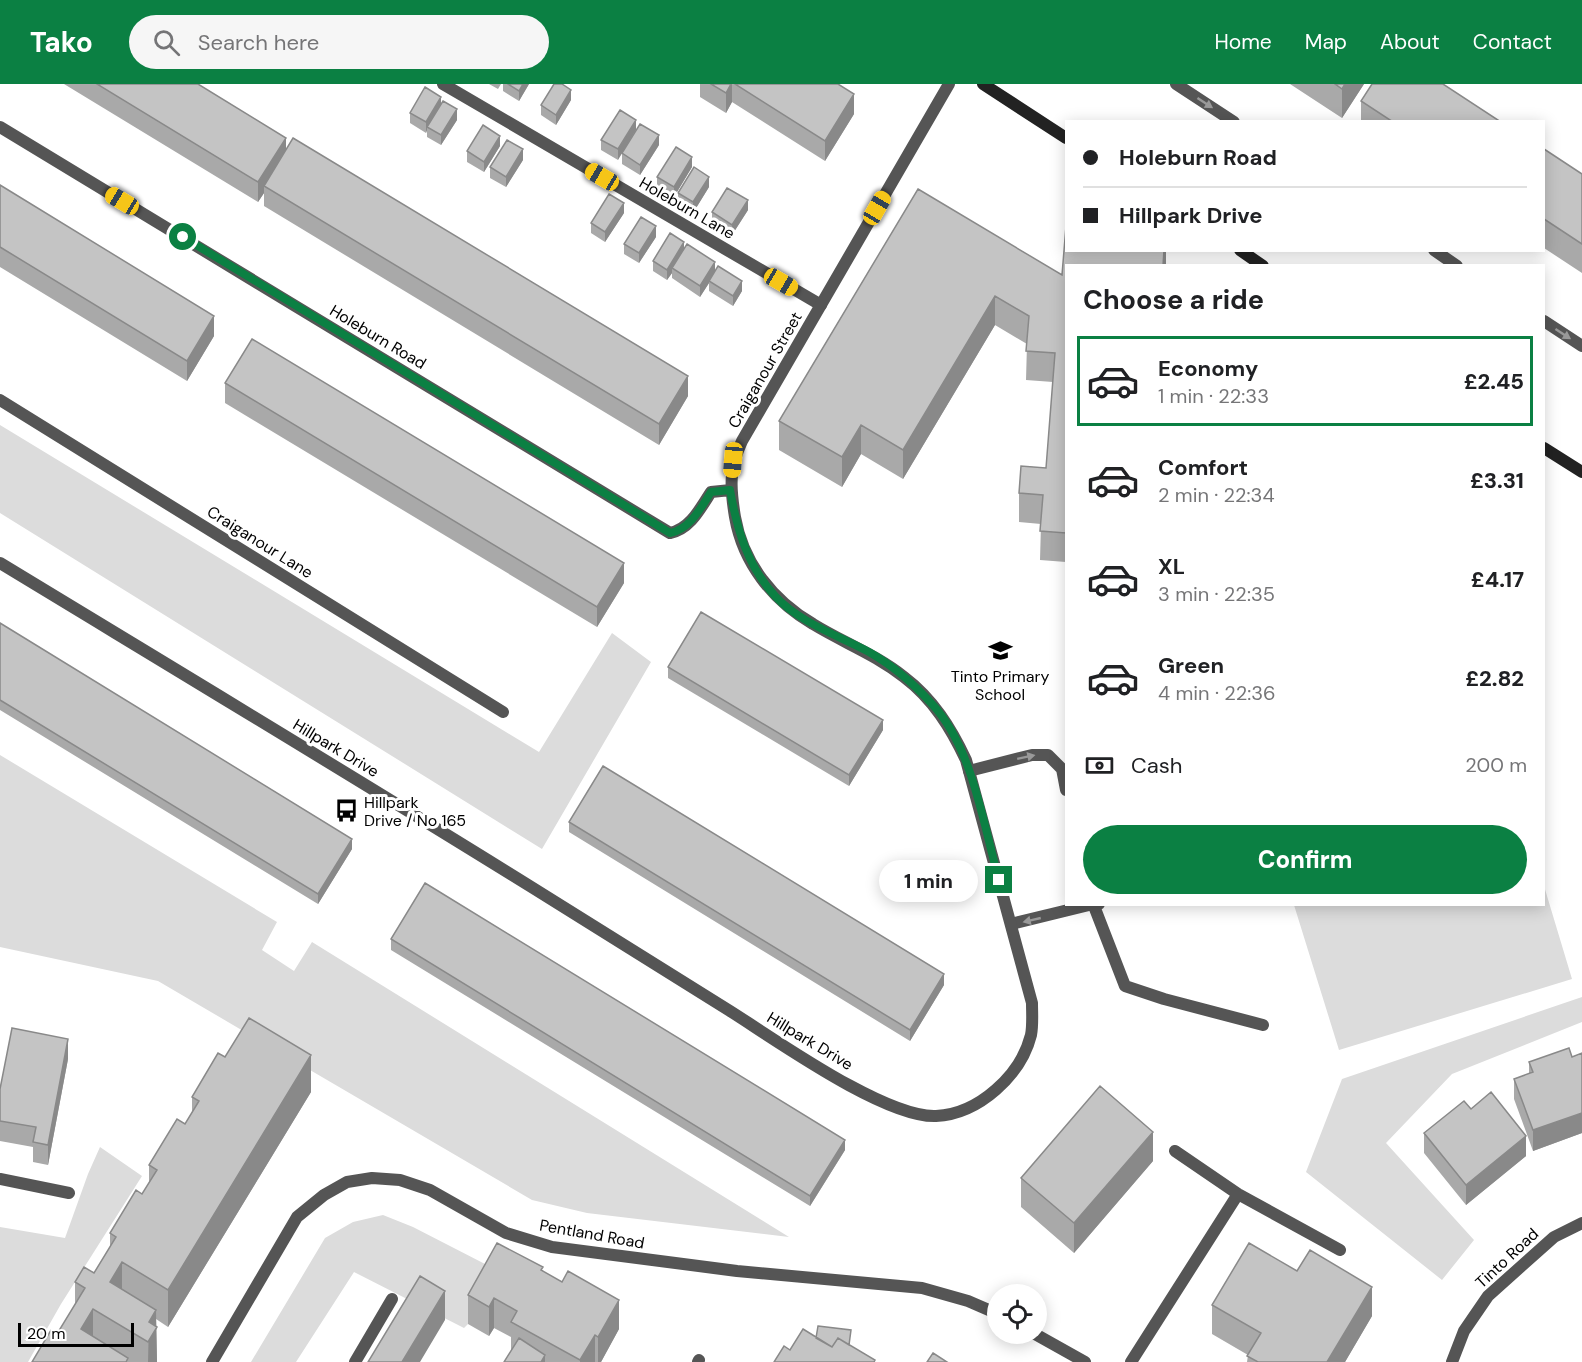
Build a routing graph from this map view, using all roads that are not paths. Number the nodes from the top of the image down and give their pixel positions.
1 (443, 84) edge
2 (949, 84) edge
3 (983, 84) edge
4 (1176, 84) edge
5 (1231, 120) edge
6 (0, 127) edge
7 (1065, 137) edge
8 (1243, 252) edge
9 (1437, 252) edge
10 (1260, 264) edge
11 (1454, 264) edge
12 (821, 305) junction
13 (1545, 322) edge
14 (1582, 346) edge
15 (0, 400) edge
16 (1545, 448) edge
17 (1582, 472) edge
18 (730, 490) junction
19 (0, 563) edge
20 (503, 712) dead end
21 (969, 771) junction
22 (1065, 785) edge
23 (1091, 906) edge
24 (1095, 906) edge
25 (1011, 924) junction
26 (1263, 1025) dead end
27 (1175, 1150) dead end
28 (0, 1179) edge
29 (69, 1192) dead end
30 (1238, 1194) junction
31 (1582, 1223) edge
32 (1341, 1250) dead end
33 (392, 1299) dead end
34 (987, 1309) edge
35 (1047, 1341) edge
36 (212, 1362) edge
37 (355, 1362) edge
38 (1085, 1362) edge
39 (1131, 1362) edge
40 (1452, 1362) edge

1 - 12 street, Holeburn Lane
2 - 12 street, Craiganour Street
3 - 7 main road
4 -> 5 street
6 - 18 street, Holeburn Road
8 - 10 main road
9 - 11 street
12 - 18 street, Craiganour Street
13 -> 14 street
15 - 20 street, Craiganour Lane
16 - 17 main road
18 - 21 street, Hillpark Drive
19 - 25 street, Hillpark Drive
21 -> 22 street
21 - 25 street, Hillpark Drive
23 -> 25 street
24 - 26 street
27 - 30 street
28 - 29 street
30 - 32 street
30 - 39 street
31 - 40 street, Tinto Road
33 - 37 street
34 - 36 street, Pentland Road
35 - 38 street

